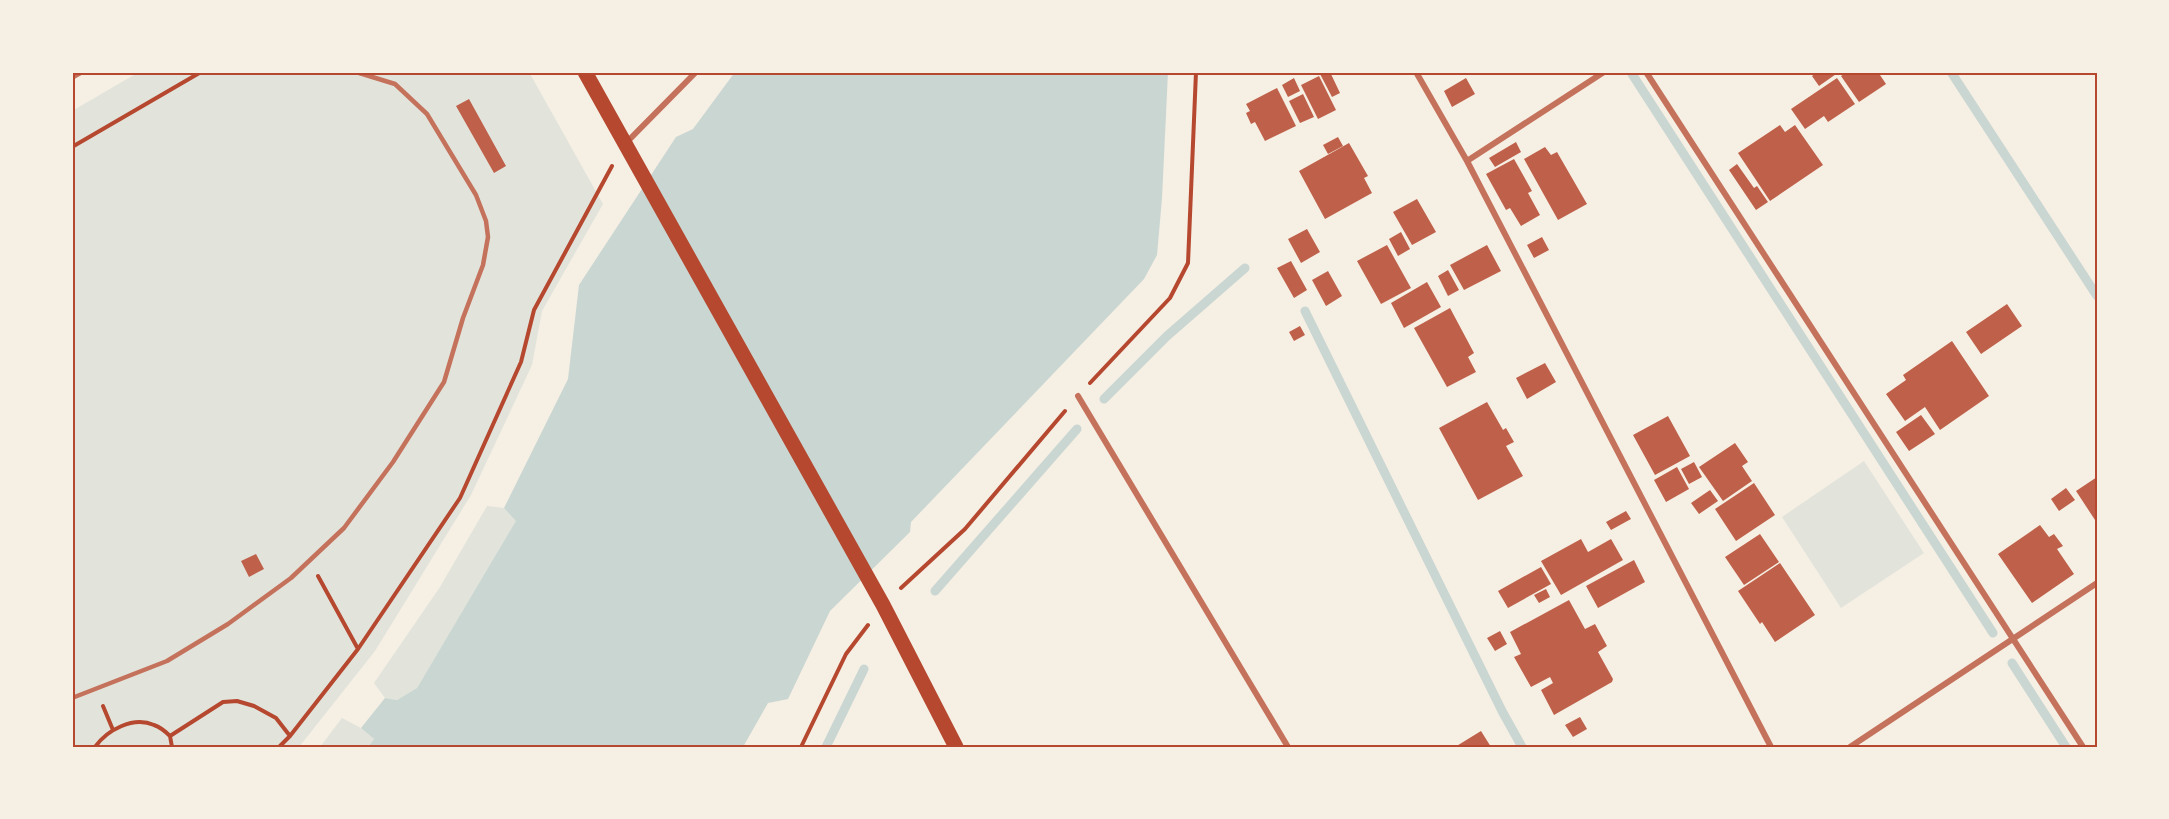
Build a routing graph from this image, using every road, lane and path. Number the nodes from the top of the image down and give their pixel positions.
1 (81, 72) edge
2 (201, 72) edge
3 (356, 72) edge
4 (585, 72) edge
5 (696, 72) edge
6 (1196, 72) edge
7 (1416, 72) edge
8 (1604, 72) edge
9 (1646, 72) edge
10 (72, 77) edge
11 (625, 144) junction
12 (72, 147) edge
13 (1467, 161) junction
14 (1078, 396) junction
15 (309, 561) junction
16 (2097, 583) edge
17 (884, 605) junction
18 (2013, 639) junction
19 (358, 649) junction
20 (96, 690) junction
21 (72, 698) edge
22 (113, 730) junction
23 (170, 736) junction
24 (290, 736) junction
25 (95, 747) edge
26 (172, 747) edge
27 (279, 747) edge
28 (801, 747) edge
29 (956, 747) edge
30 (1288, 747) edge
31 (1771, 747) edge
32 (1850, 747) edge
33 (2083, 747) edge

1 - 10 street
2 - 12 path
3 - 15 lane
4 - 11 main road
5 - 11 street
6 - 14 path
7 - 13 street
8 - 13 street
9 - 18 street
11 - 17 main road
11 - 19 path
13 - 31 street
14 - 17 path
14 - 30 street
15 - 19 path
15 - 20 lane
16 - 18 street
17 - 28 path
17 - 29 main road
18 - 32 street
18 - 33 street
19 - 24 path
20 - 21 lane
20 - 22 path
22 - 23 path
22 - 25 path
23 - 24 path
23 - 26 path
24 - 27 path

